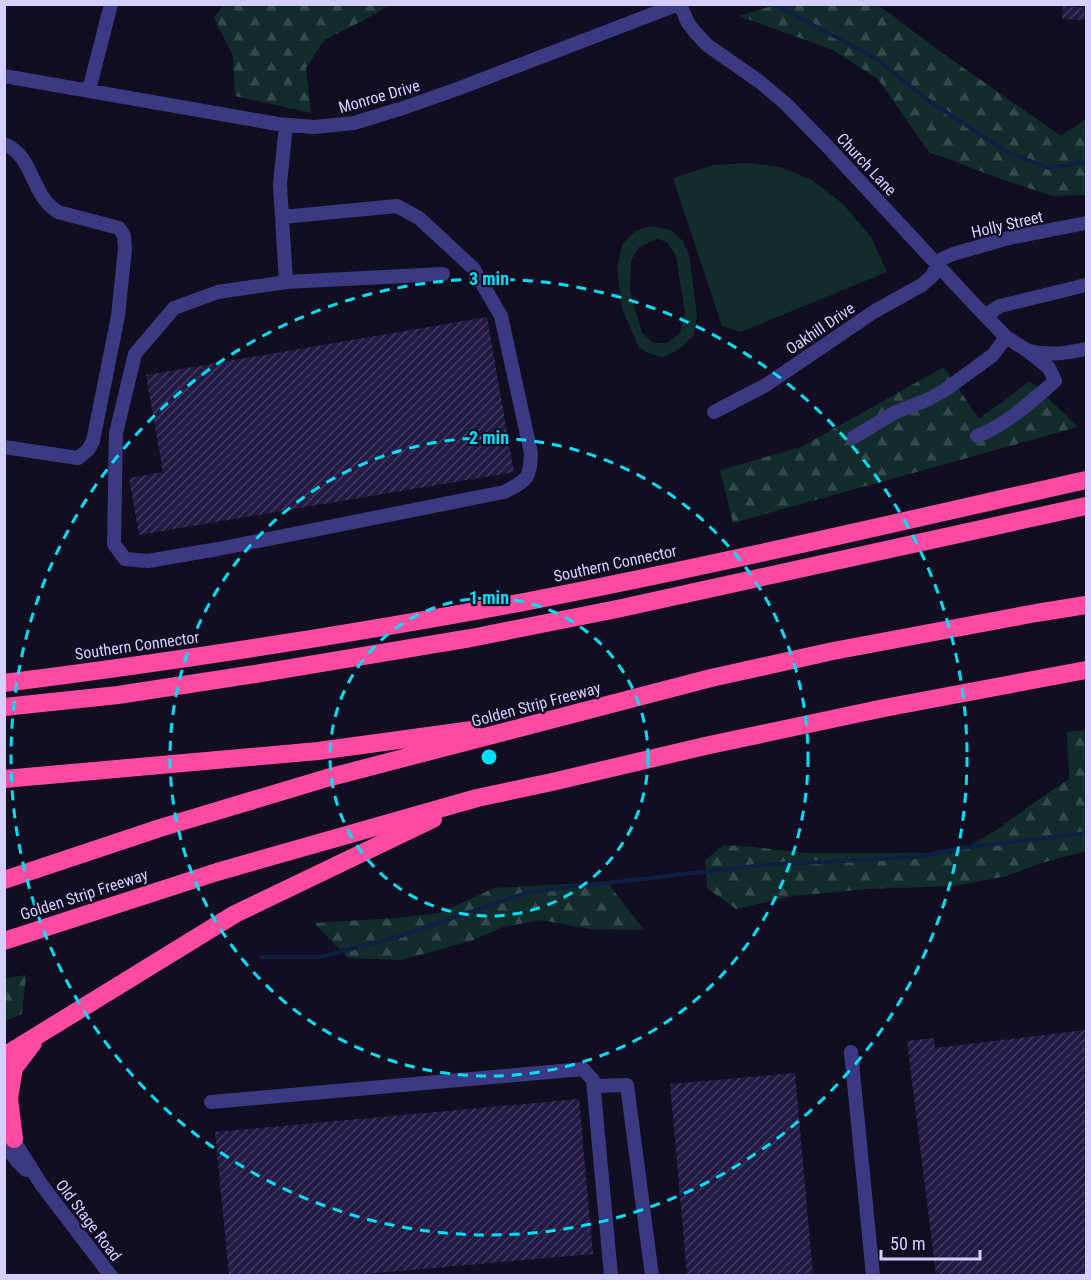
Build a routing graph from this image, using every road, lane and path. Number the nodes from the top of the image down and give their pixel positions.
1 (111, 4) edge
2 (679, 4) edge
3 (4, 76) edge
4 (89, 90) junction
5 (286, 125) junction
6 (4, 144) edge
7 (282, 217) junction
8 (1086, 223) edge
9 (938, 264) junction
10 (443, 273) dead end
11 (286, 282) junction
12 (1086, 285) edge
13 (986, 315) junction
14 (1006, 336) junction
15 (1086, 349) edge
16 (1028, 351) junction
17 (714, 412) dead end
18 (977, 436) dead end
19 (854, 437) dead end
20 (4, 447) edge
21 (1086, 480) edge
22 (1086, 506) edge
23 (1086, 605) edge
24 (1086, 670) edge
25 (4, 683) edge
26 (4, 707) edge
27 (552, 719) junction
28 (4, 779) edge
29 (477, 798) junction
30 (4, 880) edge
31 (4, 941) edge
32 (39, 1035) junction
33 (851, 1052) dead end
34 (4, 1056) edge
35 (594, 1086) junction
36 (211, 1102) dead end
37 (8, 1136) edge
38 (111, 1275) edge
39 (611, 1275) edge
40 (652, 1275) edge
41 (873, 1275) edge

1 - 4 street
2 - 5 street, Monroe Drive
2 - 9 street, Church Lane
3 - 4 street, Monroe Drive
4 - 5 street, Monroe Drive
5 - 7 street
6 - 20 street
7 - 11 street
7 - 11 street
8 - 9 street, Holly Street
9 - 13 street, Church Lane
9 - 17 street, Oakhill Drive
10 - 11 street
12 - 13 street
13 - 14 street, Church Lane
14 - 16 street, Church Lane
14 - 19 street
15 - 16 street
16 - 18 street, Church Lane
21 - 25 highway, Southern Connector
22 - 26 highway
23 - 27 highway, Golden Strip Freeway
24 - 29 highway, Golden Strip Freeway
27 - 28 highway
27 - 30 highway, Golden Strip Freeway
29 - 31 highway, Golden Strip Freeway
29 - 32 highway
32 - 34 highway
32 - 37 highway
33 - 41 street
35 - 36 street
35 - 39 street
35 - 40 street
37 - 38 street, Old Stage Road

